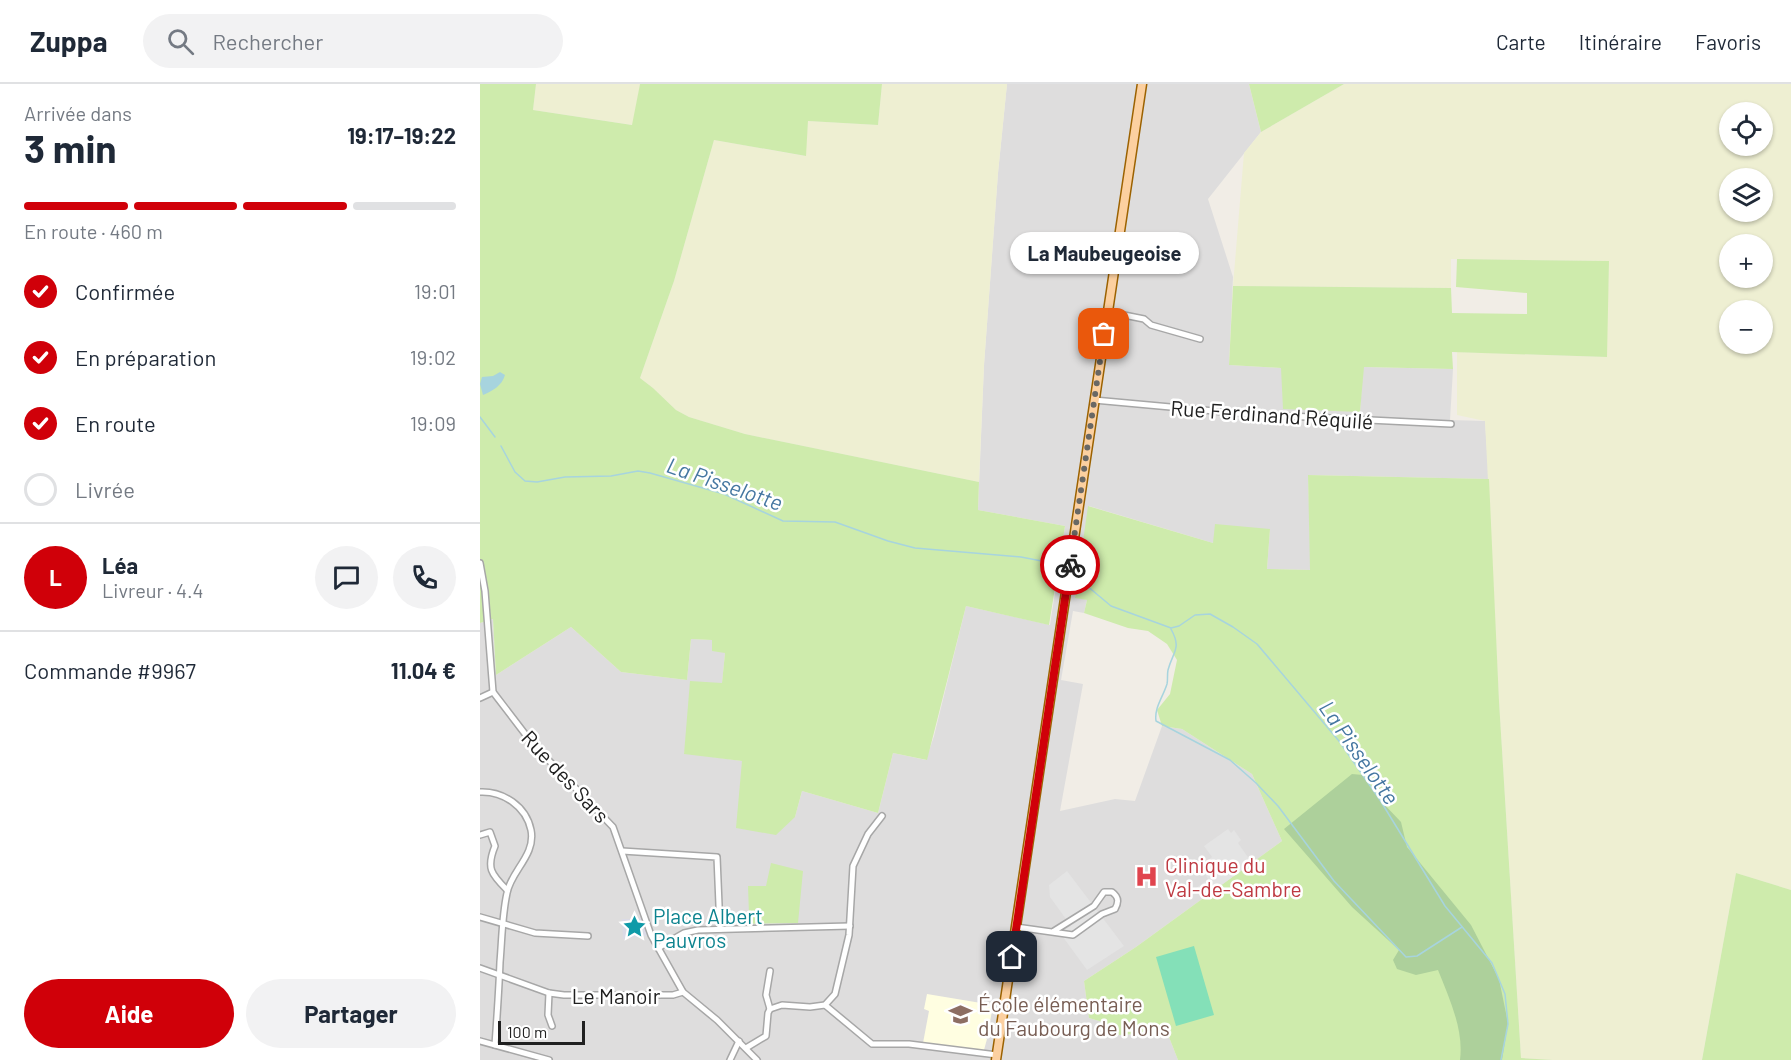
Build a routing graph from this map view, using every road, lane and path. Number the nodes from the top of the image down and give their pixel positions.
1 (1142, 84) edge
2 (1109, 312) junction
3 (1200, 339) dead end
4 (1094, 400) junction
5 (1451, 424) dead end
6 (480, 563) edge
7 (493, 692) junction
8 (480, 698) edge
9 (480, 792) edge
10 (882, 816) dead end
11 (487, 824) dead end
12 (490, 832) junction
13 (480, 835) edge
14 (622, 851) junction
15 (507, 890) junction
16 (1098, 902) junction
17 (1018, 911) junction
18 (1108, 912) junction
19 (480, 916) edge
20 (502, 924) junction
21 (850, 926) junction
22 (1016, 927) junction
23 (1030, 927) junction
24 (720, 929) junction
25 (1054, 931) junction
26 (588, 936) dead end
27 (658, 948) junction
28 (480, 968) edge
29 (770, 971) dead end
30 (500, 974) junction
31 (684, 992) junction
32 (549, 993) junction
33 (825, 1005) junction
34 (771, 1009) junction
35 (552, 1026) dead end
36 (480, 1041) edge
37 (739, 1041) junction
38 (495, 1045) junction
39 (746, 1048) junction
40 (996, 1058) edge
41 (549, 1060) edge
42 (730, 1060) edge
43 (757, 1060) edge

1 - 2 main road
2 - 3 street
2 - 4 main road
4 - 5 street, Rue Ferdinand Réquilé
4 - 17 main road
6 - 7 street
7 - 8 street
7 - 14 street, Rue des Sars
9 - 15 street
10 - 21 street
11 - 12 street
12 - 13 street
12 - 15 street
14 - 24 street
14 - 27 street, Rue des Sars
15 - 20 street
16 - 18 street
16 - 18 street
16 - 25 street
17 - 22 main road
17 - 23 street
18 - 25 street
19 - 20 street
20 - 26 street
20 - 30 street
21 - 24 street
21 - 33 street
22 - 23 street
22 - 40 main road
23 - 25 street
24 - 27 street
27 - 31 street, Rue des Sars
28 - 30 street, Le Manoir
29 - 34 street
30 - 32 street, Le Manoir
30 - 38 street
31 - 32 street, Le Manoir
31 - 37 street, Rue des Sars
32 - 35 street, Le Manoir
33 - 34 street
33 - 40 street
34 - 39 street
36 - 38 street
37 - 39 street, Rue des Sars
37 - 42 street
38 - 41 street
39 - 43 street, Rue des Sars

